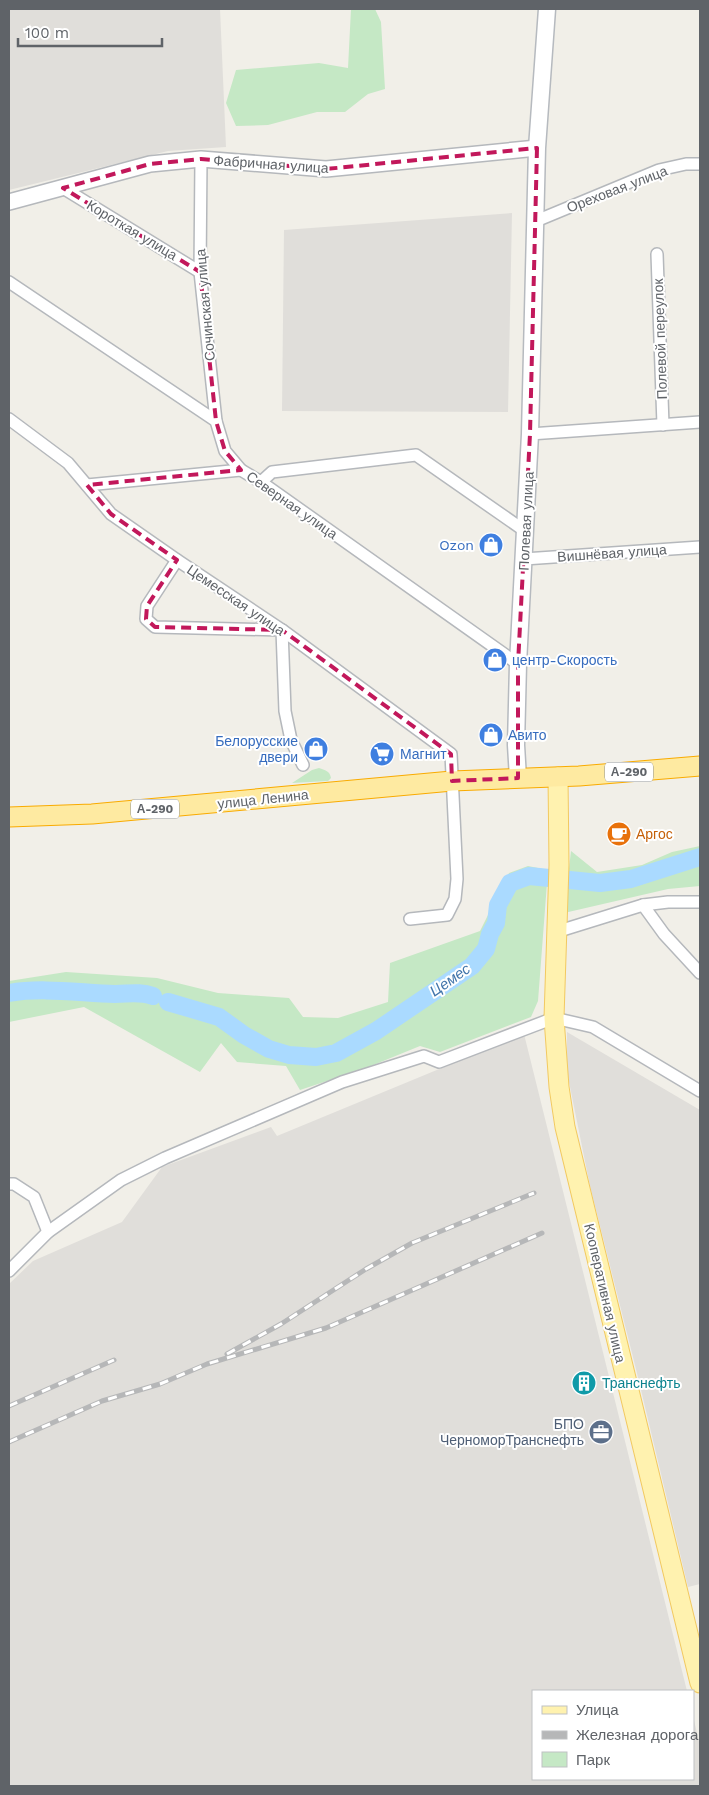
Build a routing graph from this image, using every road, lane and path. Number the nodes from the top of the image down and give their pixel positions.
1 (547, 9) edge
2 (537, 148) junction
3 (201, 159) junction
4 (700, 164) edge
5 (63, 188) junction
6 (9, 202) edge
7 (536, 222) junction
8 (657, 254) dead end
9 (200, 272) junction
10 (9, 282) edge
11 (9, 420) edge
12 (216, 421) junction
13 (700, 422) edge
14 (663, 425) junction
15 (530, 434) junction
16 (241, 470) junction
17 (261, 482) junction
18 (87, 486) junction
19 (525, 530) junction
20 (700, 547) edge
21 (524, 559) junction
22 (177, 560) junction
23 (282, 630) junction
24 (518, 664) junction
25 (303, 765) dead end
26 (700, 766) edge
27 (558, 777) junction
28 (518, 778) junction
29 (452, 781) junction
30 (9, 817) edge
31 (700, 902) edge
32 (643, 905) junction
33 (410, 919) dead end
34 (556, 932) junction
35 (700, 973) edge
36 (557, 1019) junction
37 (700, 1090) edge
38 (9, 1184) edge
39 (48, 1232) junction
40 (9, 1271) edge
41 (700, 1683) edge

1 - 2 main road, Полевая улица
2 - 3 street, Фабричная улица
2 - 7 main road, Полевая улица
3 - 5 street, Фабричная улица
3 - 9 street, Сочинская улица
4 - 7 street, Ореховая улица
5 - 6 street, Фабричная улица
5 - 9 street, Короткая улица
7 - 15 main road, Полевая улица
8 - 14 street, Полевой переулок
9 - 12 street, Сочинская улица
10 - 12 street
11 - 18 street, Цемесская улица
12 - 16 street, Северная улица
13 - 14 street
14 - 15 street
15 - 19 main road, Полевая улица
16 - 17 street, Северная улица
16 - 18 street
17 - 19 street
17 - 24 street, Северная улица
18 - 22 street, Цемесская улица
19 - 21 main road, Полевая улица
20 - 21 street, Вишнёвая улица
21 - 24 main road, Полевая улица
22 - 23 street, Цемесская улица
22 - 23 street
23 - 25 street
23 - 29 street, Цемесская улица
24 - 28 main road, Полевая улица
26 - 27 highway, А-290
27 - 28 highway, улица Ленина
27 - 34 main road, Кооперативная улица
28 - 29 highway, улица Ленина / А-290
29 - 30 highway, улица Ленина / А-290
29 - 33 street
31 - 32 street
32 - 34 street
32 - 35 street
34 - 36 main road, Кооперативная улица
36 - 37 street
36 - 39 street
36 - 41 main road, Кооперативная улица
38 - 39 street
39 - 40 street

